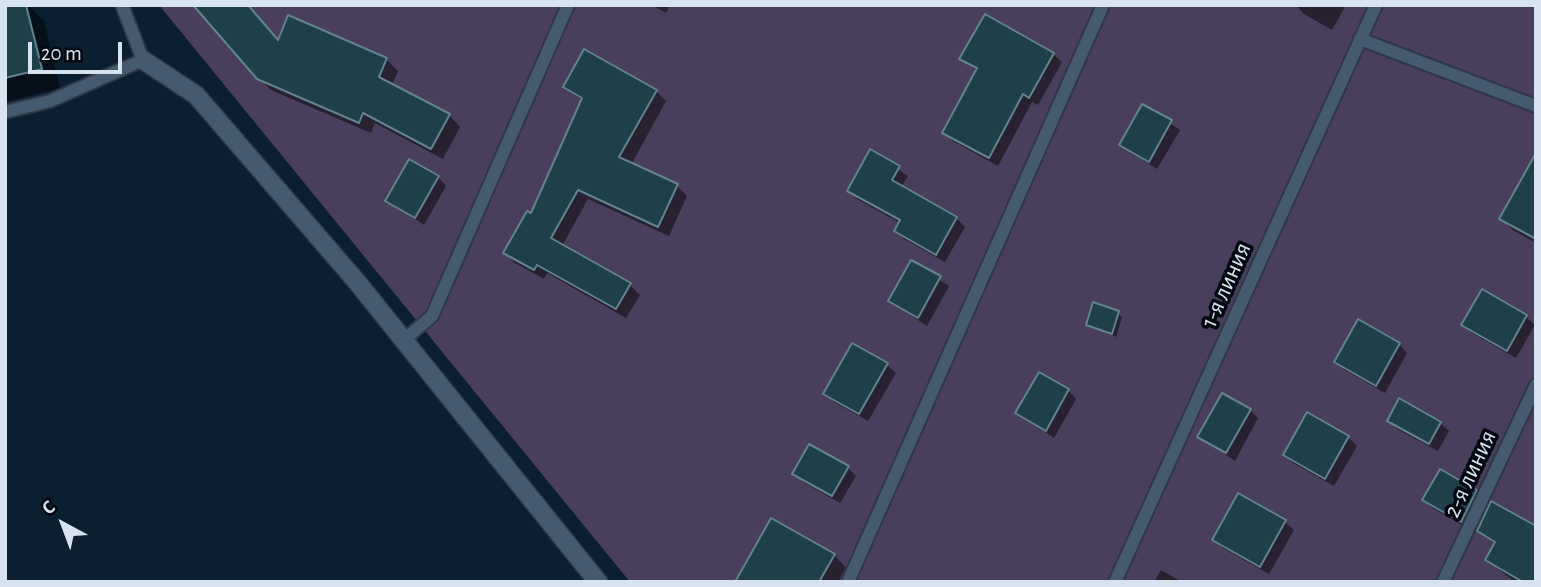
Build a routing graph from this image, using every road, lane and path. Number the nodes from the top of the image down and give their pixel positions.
1 (122, 5) edge
2 (568, 5) edge
3 (1103, 5) edge
4 (1376, 5) edge
5 (1360, 39) junction
6 (143, 60) junction
7 (1536, 106) edge
8 (5, 112) edge
9 (404, 340) junction
10 (1536, 385) edge
11 (598, 582) edge
12 (848, 582) edge
13 (1115, 582) edge
14 (1443, 582) edge

1 - 6 lane
2 - 9 lane
3 - 12 lane
4 - 5 lane, 1-я линия
5 - 7 lane
5 - 13 lane, 1-я линия
6 - 8 lane
6 - 9 street
9 - 11 street
10 - 14 lane, 2-я линия

